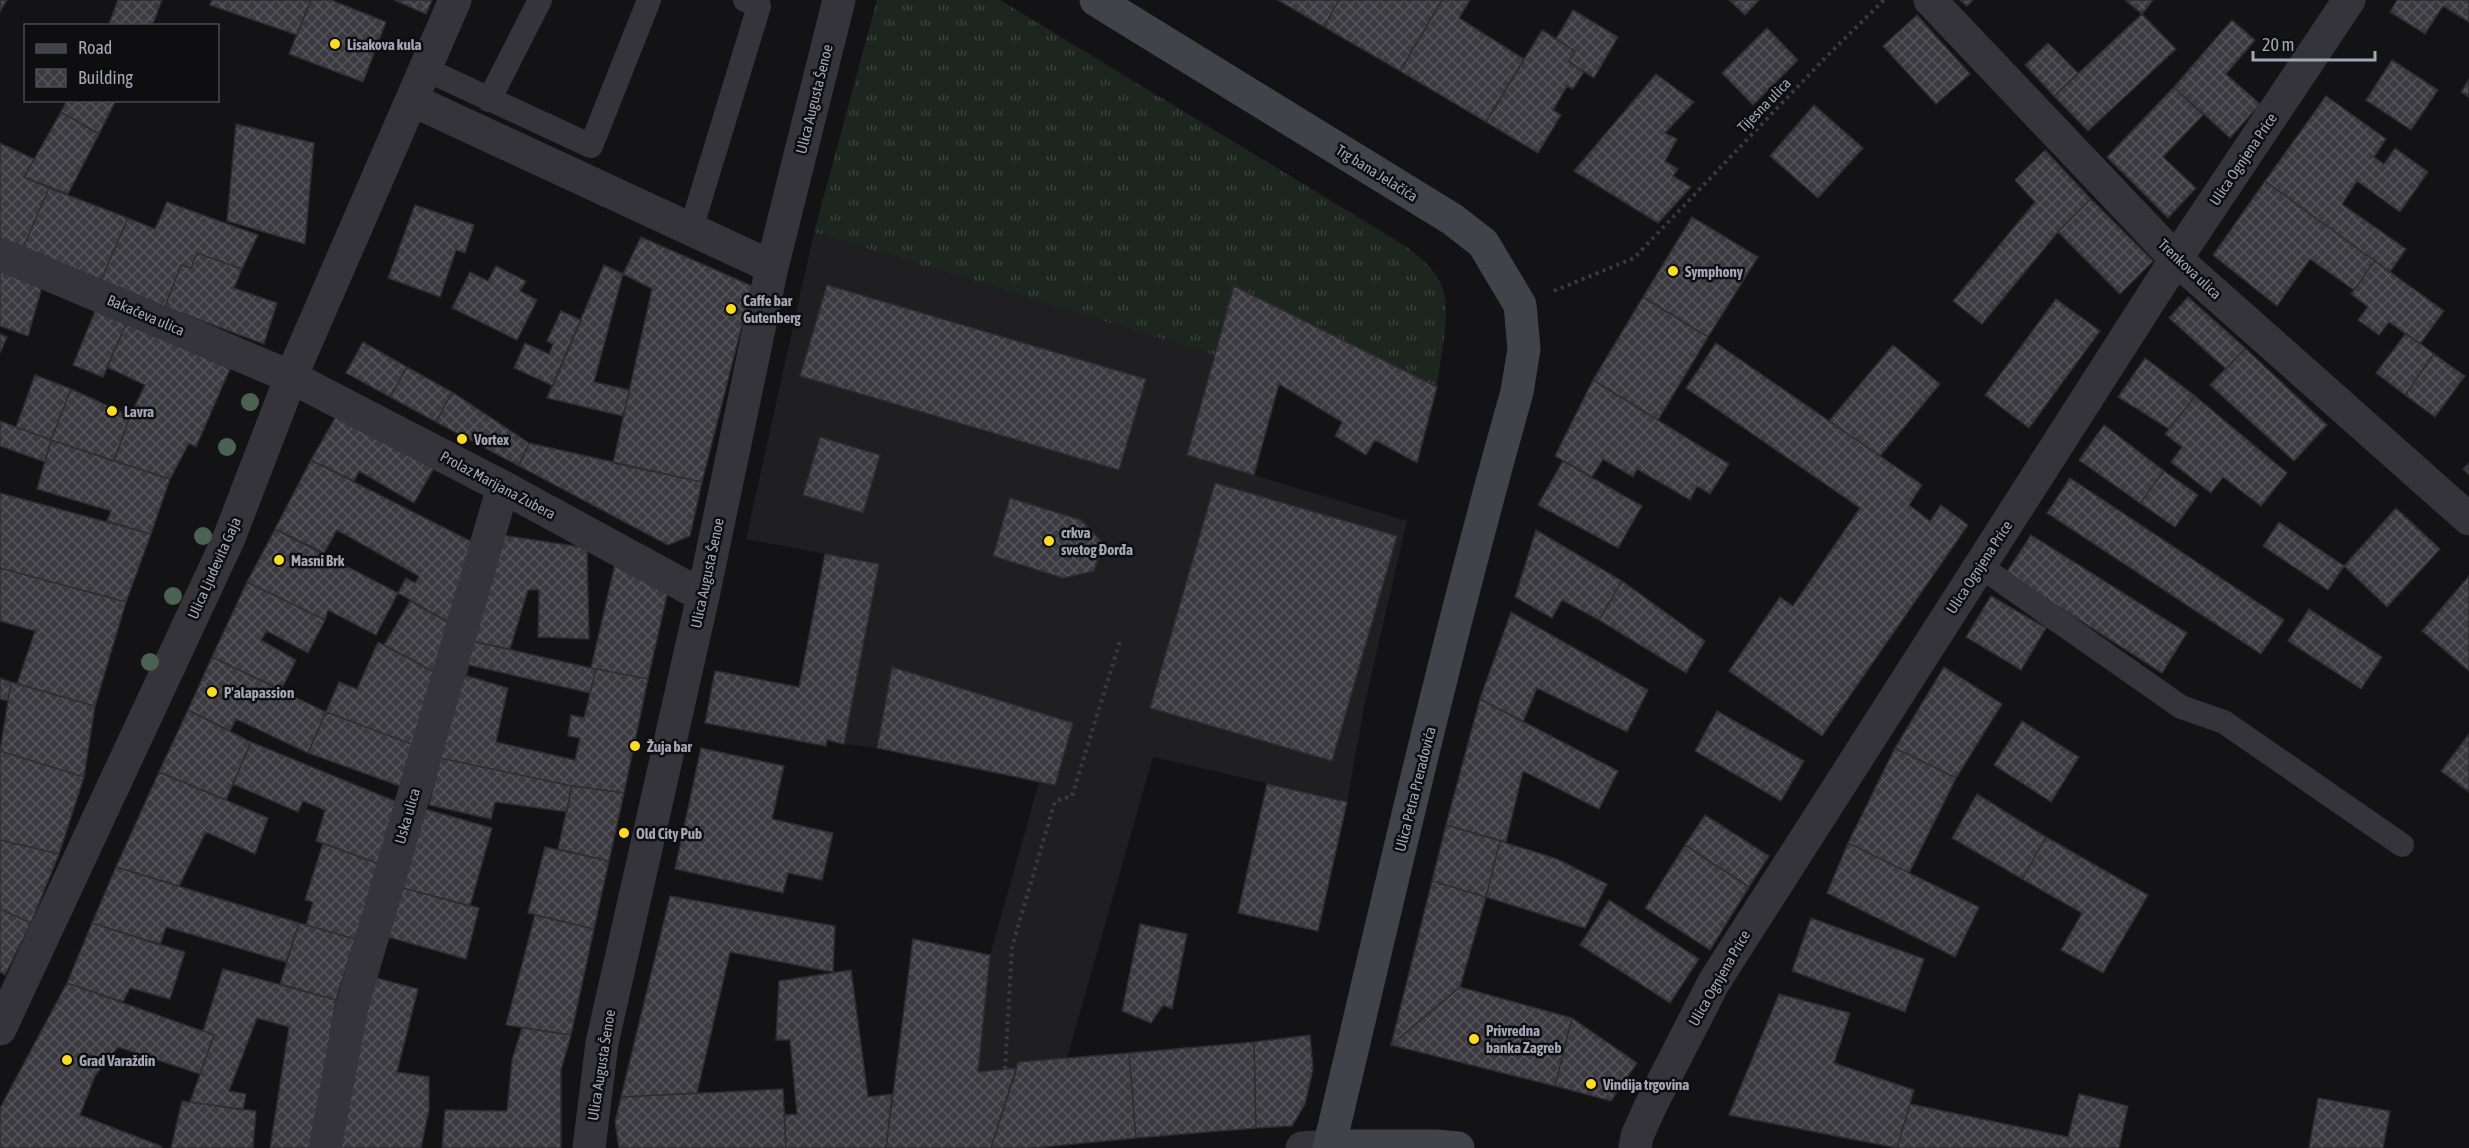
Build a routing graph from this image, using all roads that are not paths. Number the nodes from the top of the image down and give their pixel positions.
1 (455, 0) edge
2 (540, 0) edge
3 (649, 0) edge
4 (745, 0) edge
5 (839, 0) edge
6 (1096, 0) edge
7 (1930, 0) edge
8 (2349, 0) edge
9 (425, 69) junction
10 (412, 100) junction
11 (489, 100) junction
12 (691, 229) junction
13 (0, 254) edge
14 (2176, 259) junction
15 (772, 267) junction
16 (291, 377) junction
17 (1506, 432) joint
18 (503, 487) junction
19 (2469, 519) edge
20 (1980, 566) junction
21 (703, 596) junction
22 (2402, 845) dead end
23 (0, 1029) edge
24 (1321, 1147) edge
25 (325, 1148) edge
26 (589, 1148) edge
27 (1458, 1148) edge
28 (1635, 1148) edge

1 - 9 street
2 - 11 lane
3 - 11 lane
4 - 12 lane
5 - 15 street, Ulica Augusta Šenoe
6 - 17 main road, Trg bana Jelačića
7 - 14 street, Trenkova ulica
8 - 14 street, Ulica Ognjena Price
9 - 10 street
9 - 11 lane
10 - 12 street
10 - 16 street, Ulica Ljudevita Gaja
12 - 15 street
13 - 16 street, Bakačeva ulica
14 - 19 street, Trenkova ulica
14 - 20 street, Ulica Ognjena Price
15 - 21 street, Ulica Augusta Šenoe
16 - 18 street, Prolaz Marijana Zubera
16 - 23 street, Ulica Ljudevita Gaja
17 - 24 main road, Ulica Petra Preradovića
18 - 21 street, Prolaz Marijana Zubera
18 - 25 street, Uska ulica
20 - 22 lane
20 - 28 street, Ulica Ognjena Price
21 - 26 street, Ulica Augusta Šenoe
24 - 27 main road

